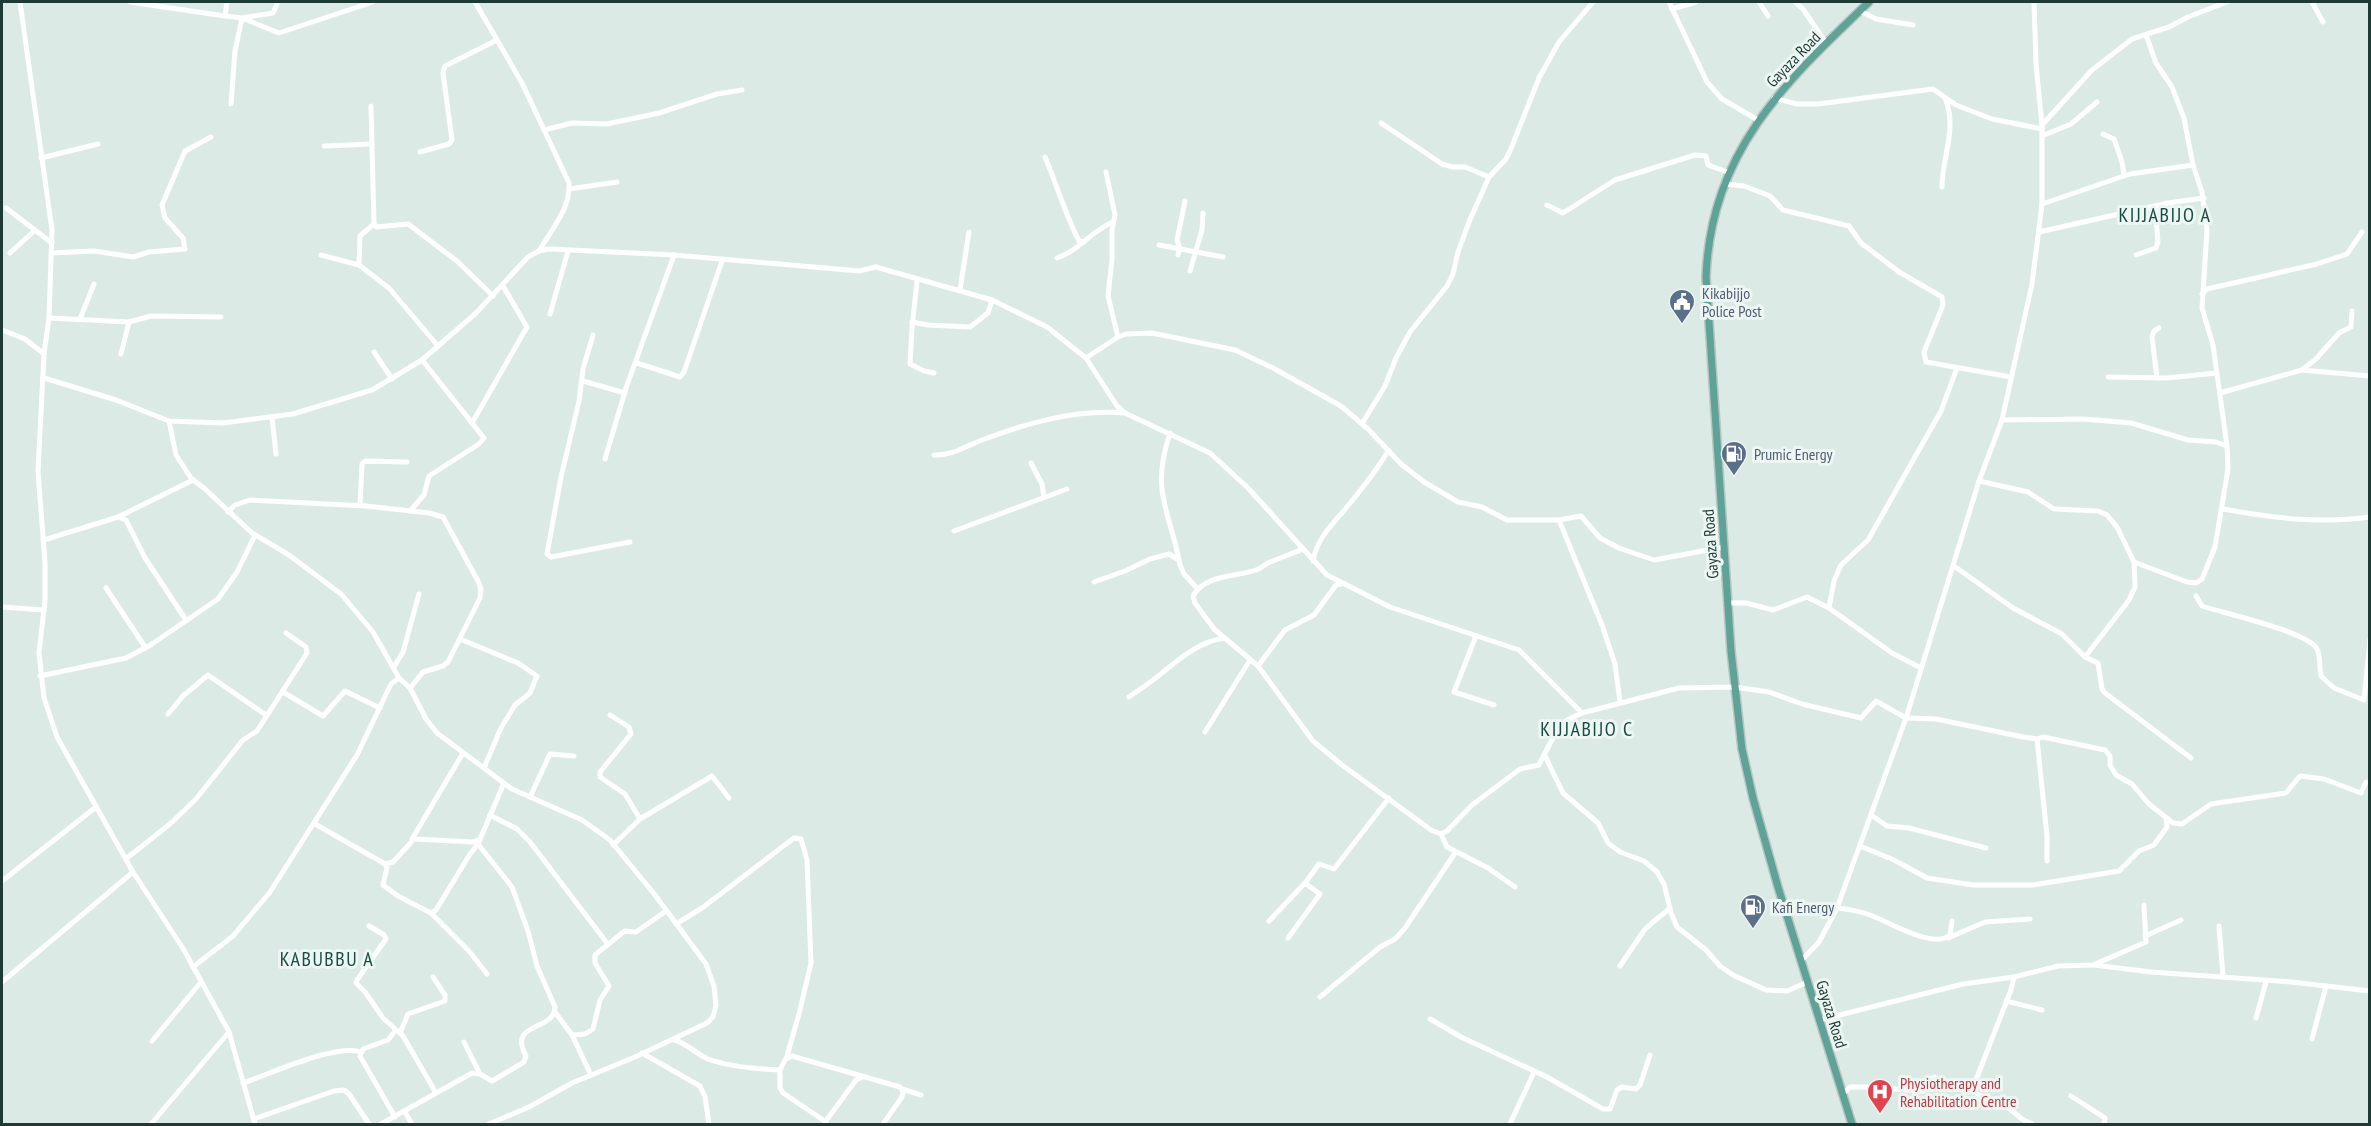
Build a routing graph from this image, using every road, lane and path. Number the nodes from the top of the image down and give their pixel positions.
1 (20, 2) edge
2 (130, 2) edge
3 (227, 2) edge
4 (278, 2) edge
5 (373, 2) edge
6 (475, 2) edge
7 (1593, 2) edge
8 (1669, 2) edge
9 (1696, 2) edge
10 (1759, 2) edge
11 (1795, 2) edge
12 (1869, 2) edge
13 (2034, 2) edge
14 (2227, 2) edge
15 (2312, 2) edge
16 (1672, 9) junction
17 (1860, 11) junction
18 (225, 16) junction
19 (1768, 16) dead end
20 (242, 18) junction
21 (2323, 22) dead end
22 (1913, 26) dead end
23 (2146, 34) junction
24 (497, 40) junction
25 (1826, 42) junction
26 (742, 90) dead end
27 (1945, 97) junction
28 (1774, 98) junction
29 (2097, 102) dead end
30 (231, 104) dead end
31 (371, 106) dead end
32 (1758, 120) junction
33 (1381, 123) dead end
34 (2042, 127) junction
35 (544, 130) junction
36 (2103, 134) dead end
37 (2042, 136) junction
38 (211, 137) dead end
39 (98, 144) dead end
40 (372, 144) junction
41 (324, 146) dead end
42 (420, 152) dead end
43 (1045, 157) dead end
44 (41, 158) junction
45 (2193, 165) junction
46 (1106, 172) dead end
47 (1730, 173) junction
48 (2124, 175) junction
49 (1489, 177) junction
50 (617, 183) dead end
51 (1724, 184) junction
52 (1942, 187) dead end
53 (569, 189) junction
54 (2204, 198) junction
55 (1185, 201) dead end
56 (2042, 204) junction
57 (1547, 205) dead end
58 (2155, 206) junction
59 (6, 208) dead end
60 (1203, 213) dead end
61 (1113, 222) junction
62 (374, 224) junction
63 (34, 231) junction
64 (969, 232) dead end
65 (2039, 232) junction
66 (2362, 232) dead end
67 (1083, 242) junction
68 (52, 243) junction
69 (1159, 245) dead end
70 (1180, 248) junction
71 (539, 251) junction
72 (568, 251) junction
73 (1194, 252) junction
74 (10, 253) dead end
75 (52, 253) junction
76 (321, 255) dead end
77 (674, 255) junction
78 (1178, 255) dead end
79 (2136, 255) dead end
80 (1223, 257) dead end
81 (1057, 258) dead end
82 (722, 261) junction
83 (359, 265) junction
84 (1190, 271) dead end
85 (917, 282) dead end
86 (94, 284) dead end
87 (503, 286) junction
88 (960, 290) junction
89 (493, 296) junction
90 (992, 300) junction
91 (2202, 308) junction
92 (2352, 311) dead end
93 (550, 314) dead end
94 (221, 317) dead end
95 (49, 318) junction
96 (80, 319) junction
97 (129, 322) junction
98 (912, 322) junction
99 (2159, 328) dead end
100 (2, 330) edge
101 (593, 335) dead end
102 (1118, 337) junction
103 (438, 346) junction
104 (374, 352) dead end
105 (44, 354) junction
106 (121, 354) dead end
107 (1086, 358) junction
108 (422, 360) junction
109 (637, 363) junction
110 (1957, 368) junction
111 (2302, 369) junction
112 (934, 373) dead end
113 (2217, 373) junction
114 (2370, 376) edge
115 (2011, 377) junction
116 (2108, 377) dead end
117 (45, 378) junction
118 (2157, 378) junction
119 (392, 379) junction
120 (583, 381) junction
121 (625, 393) junction
122 (2220, 393) junction
123 (1125, 413) junction
124 (272, 417) junction
125 (169, 420) junction
126 (2002, 420) junction
127 (1363, 422) dead end
128 (472, 423) junction
129 (1170, 433) junction
130 (2227, 446) junction
131 (1388, 451) junction
132 (276, 454) dead end
133 (934, 455) dead end
134 (605, 459) dead end
135 (407, 462) dead end
136 (1031, 463) dead end
137 (192, 480) junction
138 (1979, 481) junction
139 (1067, 489) dead end
140 (1044, 497) junction
141 (360, 505) junction
142 (2223, 508) junction
143 (410, 511) junction
144 (228, 512) junction
145 (126, 517) junction
146 (2370, 517) edge
147 (1559, 520) junction
148 (954, 531) dead end
149 (255, 535) junction
150 (44, 540) junction
151 (630, 542) dead end
152 (1724, 547) junction
153 (1303, 549) junction
154 (1179, 560) junction
155 (1312, 561) junction
156 (2134, 562) junction
157 (1954, 566) junction
158 (1094, 582) dead end
159 (1341, 584) junction
160 (106, 588) dead end
161 (1198, 589) junction
162 (419, 594) dead end
163 (2196, 596) dead end
164 (1727, 603) junction
165 (2, 607) edge
166 (1829, 608) junction
167 (44, 610) junction
168 (186, 620) junction
169 (286, 633) dead end
170 (1476, 636) junction
171 (1224, 638) junction
172 (460, 639) junction
173 (2370, 639) edge
174 (145, 647) junction
175 (2085, 657) junction
176 (1250, 660) junction
177 (1258, 666) junction
178 (394, 667) junction
179 (1921, 668) junction
180 (40, 676) junction
181 (399, 678) junction
182 (1734, 687) junction
183 (410, 688) junction
184 (282, 692) junction
185 (1129, 697) dead end
186 (1620, 702) junction
187 (1494, 705) dead end
188 (380, 708) junction
189 (1582, 713) junction
190 (168, 714) dead end
191 (610, 715) dead end
192 (266, 716) junction
193 (1906, 718) junction
194 (1205, 732) dead end
195 (2037, 739) junction
196 (463, 753) junction
197 (574, 756) dead end
198 (1545, 756) junction
199 (2192, 758) dead end
200 (484, 768) junction
201 (2366, 782) dead end
202 (504, 783) junction
203 (530, 798) junction
204 (729, 798) dead end
205 (1389, 798) junction
206 (96, 807) junction
207 (490, 815) junction
208 (1871, 815) junction
209 (2166, 818) junction
210 (640, 819) junction
211 (315, 824) junction
212 (1441, 834) junction
213 (412, 839) junction
214 (476, 844) junction
215 (613, 845) junction
216 (1860, 846) junction
217 (1986, 848) dead end
218 (1455, 853) junction
219 (127, 858) junction
220 (2047, 861) dead end
221 (393, 862) junction
222 (385, 864) junction
223 (387, 871) junction
224 (133, 872) junction
225 (2, 881) edge
226 (1305, 883) junction
227 (1515, 886) dead end
228 (2144, 905) dead end
229 (1670, 908) junction
230 (1837, 908) junction
231 (666, 911) junction
232 (431, 913) junction
233 (2030, 919) dead end
234 (2181, 920) dead end
235 (1269, 921) dead end
236 (1952, 921) dead end
237 (676, 924) junction
238 (369, 926) dead end
239 (2220, 926) dead end
240 (2145, 936) junction
241 (1288, 938) dead end
242 (1946, 938) junction
243 (607, 943) junction
244 (1801, 961) junction
245 (2093, 964) junction
246 (1620, 966) dead end
247 (193, 968) junction
248 (487, 974) dead end
249 (2223, 976) junction
250 (433, 977) dead end
251 (2014, 977) junction
252 (2, 982) edge
253 (201, 982) junction
254 (1808, 982) junction
255 (2266, 982) junction
256 (2326, 986) junction
257 (2369, 992) edge
258 (1320, 997) dead end
259 (2006, 1001) junction
260 (2042, 1010) dead end
261 (555, 1012) junction
262 (2256, 1018) dead end
263 (1430, 1019) dead end
264 (1820, 1020) junction
265 (398, 1031) junction
266 (229, 1032) junction
267 (572, 1035) junction
268 (2312, 1039) dead end
269 (672, 1040) junction
270 (152, 1041) dead end
271 (464, 1042) dead end
272 (361, 1052) junction
273 (642, 1053) junction
274 (1650, 1055) dead end
275 (785, 1059) junction
276 (780, 1070) junction
277 (1534, 1072) junction
278 (480, 1074) junction
279 (591, 1075) junction
280 (861, 1078) junction
281 (243, 1083) junction
282 (902, 1089) junction
283 (1972, 1090) junction
284 (436, 1093) junction
285 (1843, 1094) junction
286 (921, 1095) dead end
287 (2071, 1096) dead end
288 (405, 1112) junction
289 (394, 1117) junction
290 (254, 1122) edge
291 (825, 1123) edge
292 (493, 1124) edge
293 (151, 1125) edge
294 (369, 1125) edge
295 (381, 1125) edge
296 (412, 1125) edge
297 (710, 1125) edge
298 (883, 1125) edge
299 (1510, 1125) edge
300 (1852, 1125) edge
301 (2032, 1125) edge
302 (2104, 1125) edge

1 - 44 street
2 - 18 street
3 - 18 street
4 - 20 street
5 - 20 street
6 - 24 street
7 - 49 street
8 - 16 street
9 - 16 street
10 - 19 street
11 - 25 street
12 - 17 main road, Gayaza Road
13 - 34 street
14 - 23 street
15 - 21 street
16 - 32 street
17 - 22 street
17 - 25 main road, Gayaza Road
18 - 20 street
20 - 30 street
23 - 34 street
23 - 45 street
24 - 35 street
24 - 42 street
25 - 28 main road, Gayaza Road
26 - 35 street
27 - 28 street
27 - 34 street
27 - 52 street
28 - 32 main road, Gayaza Road
29 - 37 street
31 - 40 street
32 - 47 main road, Gayaza Road
33 - 49 street
34 - 37 street
35 - 53 street
36 - 48 street
37 - 56 street
38 - 75 street
39 - 44 street
40 - 41 street
40 - 62 street
43 - 67 street
44 - 68 street
45 - 48 street
45 - 54 street
46 - 61 street
47 - 51 main road, Gayaza Road
47 - 57 street
48 - 56 street
49 - 127 street
50 - 53 street
51 - 110 street
51 - 152 main road, Gayaza Road
53 - 71 street
54 - 58 street
54 - 91 street
55 - 70 street
56 - 65 street
58 - 65 street
58 - 79 street
59 - 63 street
60 - 73 street
61 - 67 street
61 - 102 street
62 - 83 street
62 - 89 street
63 - 68 street
63 - 74 street
64 - 88 street
65 - 115 street
66 - 91 street
67 - 81 street
68 - 75 street
69 - 70 street
70 - 73 street
70 - 78 street
71 - 72 street
71 - 87 street
72 - 77 street
72 - 93 street
73 - 80 street
73 - 84 street
75 - 95 street
76 - 83 street
77 - 82 street
77 - 109 street
82 - 88 street
82 - 109 street
83 - 103 street
85 - 98 street
86 - 96 street
87 - 89 street
87 - 128 street
88 - 90 street
89 - 103 street
90 - 98 street
90 - 107 street
91 - 113 street
92 - 111 street
94 - 97 street
95 - 96 street
95 - 105 street
96 - 97 street
97 - 106 street
98 - 112 street
99 - 118 street
100 - 105 street
101 - 120 street
102 - 107 street
102 - 131 street
103 - 108 street
104 - 119 street
105 - 117 street
107 - 123 street
108 - 119 street
108 - 128 street
109 - 121 street
110 - 115 street
110 - 166 street
111 - 114 street
111 - 122 street
113 - 118 street
113 - 122 street
115 - 126 street
116 - 118 street
117 - 125 street
117 - 150 street
119 - 124 street
120 - 121 street
120 - 151 street
121 - 134 street
122 - 130 street
123 - 129 street
123 - 133 street
124 - 125 street
124 - 132 street
125 - 137 street
126 - 130 street
126 - 138 street
128 - 143 street
129 - 153 street
129 - 154 street
130 - 142 street
131 - 147 street
131 - 155 street
135 - 141 street
136 - 140 street
137 - 144 street
137 - 145 street
138 - 156 street
138 - 157 street
139 - 140 street
140 - 148 street
141 - 143 street
141 - 144 street
142 - 146 street
142 - 156 street
143 - 172 street
144 - 149 street
145 - 150 street
145 - 168 street
147 - 152 street
147 - 186 street
149 - 168 street
149 - 178 street
150 - 167 street
152 - 164 main road, Gayaza Road
153 - 155 street
153 - 161 street
154 - 158 street
154 - 161 street
155 - 159 street
156 - 175 street
157 - 175 street
157 - 179 street
159 - 170 street
159 - 177 street
160 - 174 street
161 - 171 street
162 - 178 street
163 - 173 street
164 - 166 street
164 - 182 main road, Gayaza Road
165 - 167 street
166 - 179 street
167 - 180 street
168 - 174 street
169 - 184 street
170 - 187 street
170 - 189 street
171 - 176 street
171 - 185 street
172 - 183 street
172 - 200 street
174 - 180 street
175 - 199 street
176 - 177 street
176 - 194 street
177 - 205 street
178 - 181 street
179 - 193 street
180 - 206 street
181 - 183 street
181 - 188 street
182 - 186 street
182 - 193 street
182 - 244 main road, Gayaza Road
183 - 196 street
184 - 188 street
184 - 192 street
186 - 189 street
188 - 211 street
189 - 198 street
190 - 192 street
191 - 210 street
192 - 219 street
193 - 195 street
193 - 208 street
195 - 209 street
195 - 220 street
196 - 200 street
196 - 213 street
197 - 203 street
198 - 212 street
198 - 229 street
200 - 202 street
201 - 209 street
202 - 203 street
202 - 207 street
203 - 215 street
204 - 210 street
205 - 212 street
205 - 226 street
206 - 219 street
206 - 225 street
207 - 214 street
207 - 243 street
208 - 216 street
208 - 217 street
209 - 216 street
210 - 215 street
211 - 222 street
211 - 247 street
212 - 218 street
213 - 214 street
213 - 221 street
214 - 232 street
214 - 261 street
215 - 231 street
216 - 230 street
218 - 227 street
218 - 258 street
219 - 224 street
221 - 222 street
221 - 223 street
222 - 223 street
223 - 232 street
224 - 247 street
224 - 252 street
226 - 235 street
226 - 241 street
228 - 240 street
229 - 246 street
229 - 254 street
230 - 242 street
230 - 244 street
231 - 237 street
231 - 243 street
232 - 248 street
233 - 242 street
234 - 240 street
236 - 242 street
237 - 269 street
237 - 275 street
238 - 265 street
239 - 249 street
240 - 245 street
243 - 267 street
244 - 254 main road, Gayaza Road
245 - 249 street
245 - 251 street
247 - 253 street
249 - 255 street
250 - 265 street
251 - 259 street
251 - 264 street
253 - 266 street
253 - 270 street
254 - 264 main road, Gayaza Road
255 - 256 street
255 - 262 street
256 - 257 street
256 - 268 street
259 - 260 street
259 - 283 street
261 - 267 street
261 - 278 street
263 - 277 street
264 - 285 main road, Gayaza Road
265 - 272 street
265 - 284 street
266 - 281 street
266 - 293 street
267 - 279 street
269 - 273 street
269 - 276 street
271 - 278 street
272 - 281 street
272 - 289 street
273 - 279 street
273 - 297 street
274 - 277 street
275 - 276 street
275 - 280 street
276 - 291 street
277 - 299 street
278 - 284 street
279 - 292 street
280 - 282 street
280 - 291 street
281 - 290 street
282 - 286 street
282 - 298 street
283 - 285 street
283 - 301 street
284 - 288 street
285 - 300 main road, Gayaza Road
287 - 302 street
288 - 289 street
288 - 296 street
289 - 295 street
290 - 294 street

